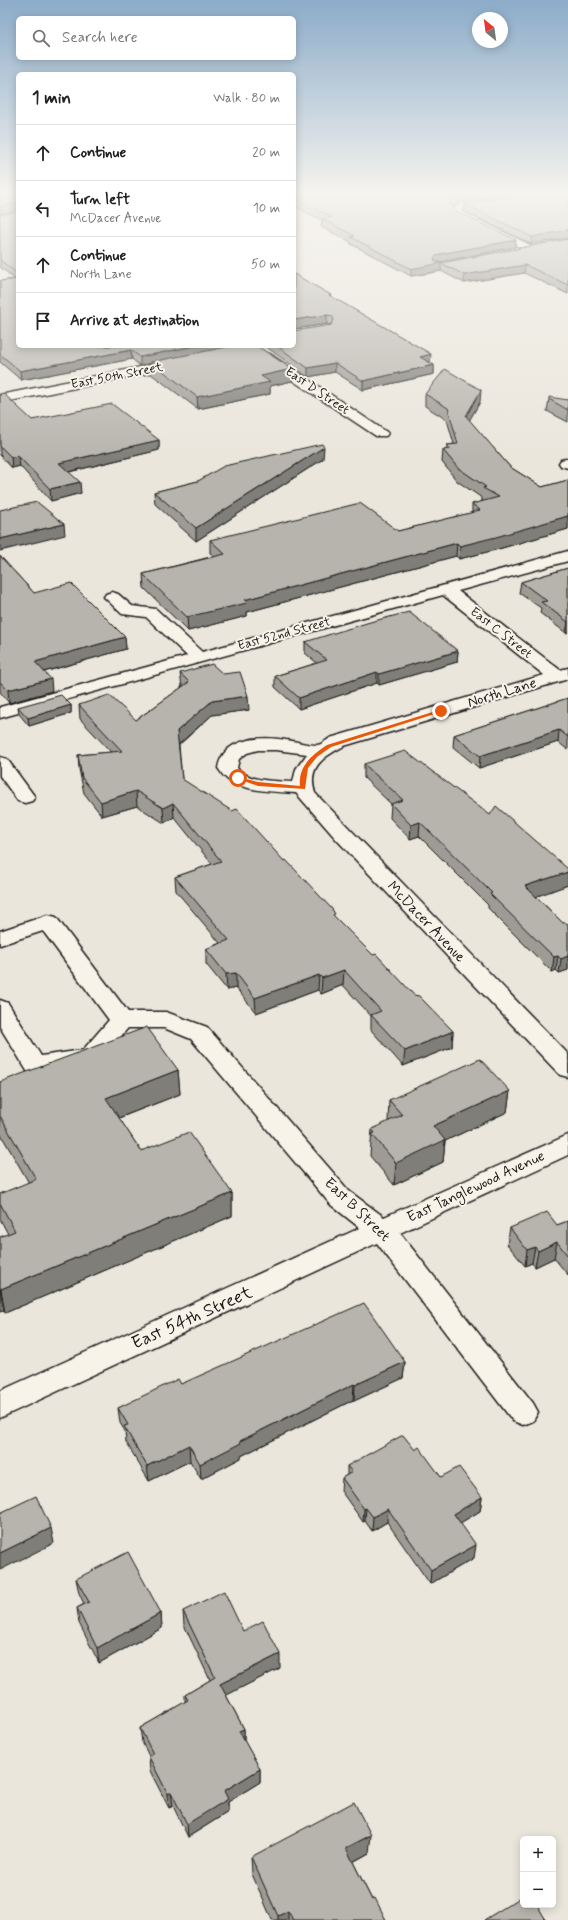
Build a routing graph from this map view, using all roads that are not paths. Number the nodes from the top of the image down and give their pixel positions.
1 (254, 348) edge
2 (192, 361) edge
3 (0, 399) edge
4 (381, 433) dead end
5 (568, 556) edge
6 (445, 590) junction
7 (112, 597) dead end
8 (198, 657) junction
9 (562, 675) edge
10 (0, 712) edge
11 (322, 751) junction
12 (0, 763) edge
13 (304, 777) junction
14 (25, 797) dead end
15 (0, 938) edge
16 (0, 1008) edge
17 (122, 1020) junction
18 (568, 1069) edge
19 (568, 1144) edge
20 (383, 1230) junction
21 (0, 1404) edge
22 (523, 1412) dead end

1 - 4 street, East D Street
2 - 3 street, East 50th Street
5 - 6 street, East 52nd Street
6 - 8 street, East 52nd Street
6 - 9 street, East C Street
7 - 8 street
8 - 10 street, East 52nd Street
9 - 11 street, North Lane
11 - 13 street, North Lane
11 - 13 street
12 - 14 street
13 - 18 street, McDacer Avenue
15 - 17 street
16 - 17 street
17 - 20 street, East B Street
19 - 20 street, East Tanglewood Avenue
20 - 21 street, East 54th Street
20 - 22 street, East B Street

